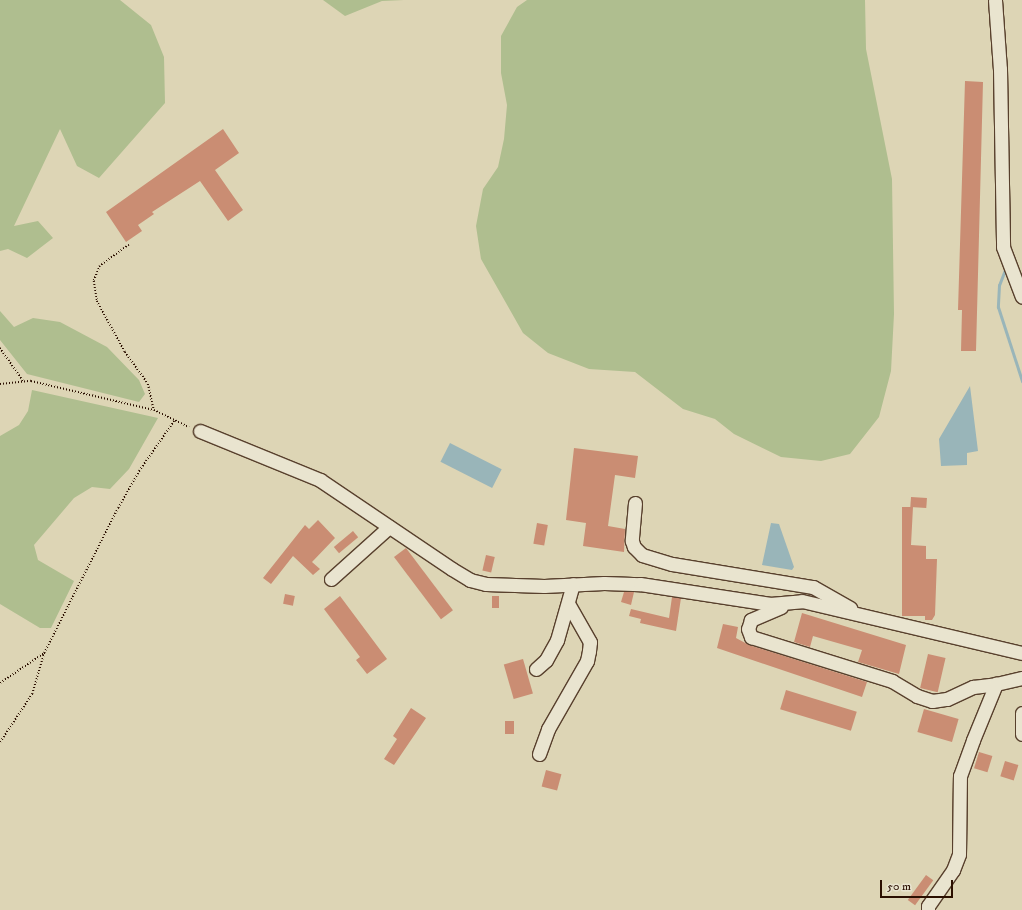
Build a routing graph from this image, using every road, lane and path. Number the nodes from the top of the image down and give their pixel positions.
1 (995, 0) edge
2 (129, 245) dead end
3 (1022, 296) edge
4 (0, 348) edge
5 (24, 382) junction
6 (0, 384) edge
7 (154, 410) junction
8 (174, 421) junction
9 (178, 423) dead end
10 (200, 431) dead end
11 (636, 503) dead end
12 (390, 527) junction
13 (331, 580) dead end
14 (573, 584) junction
15 (793, 602) junction
16 (569, 605) junction
17 (874, 619) junction
18 (44, 653) junction
19 (1022, 653) edge
20 (536, 669) dead end
21 (1022, 678) edge
22 (0, 683) edge
23 (996, 684) junction
24 (1022, 713) edge
25 (1022, 734) edge
26 (0, 742) edge
27 (539, 754) dead end
28 (928, 910) edge

1 - 3 street
2 - 7 path
4 - 5 path
5 - 6 path
5 - 7 path
7 - 8 path
8 - 9 path
8 - 18 path
10 - 12 street
11 - 17 street
12 - 13 street
12 - 14 street
14 - 15 street
14 - 16 street
15 - 17 street
15 - 23 street
16 - 20 street
16 - 27 street
17 - 19 street
18 - 22 path
18 - 26 path
21 - 23 street
23 - 28 street
24 - 25 street

